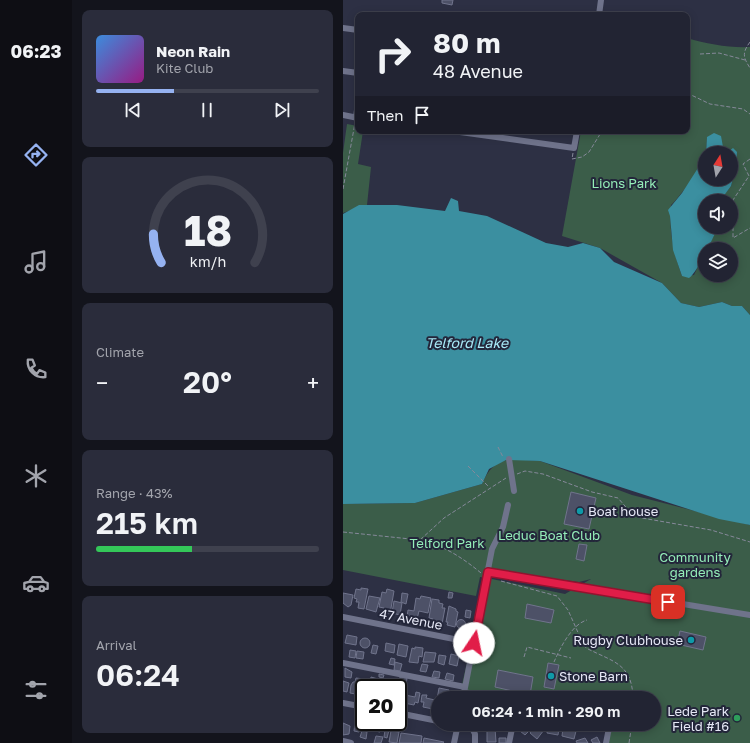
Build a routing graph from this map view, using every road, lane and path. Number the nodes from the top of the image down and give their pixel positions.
1 (601, 0) edge
2 (599, 12) edge
3 (343, 28) edge
4 (355, 30) edge
5 (750, 42) edge
6 (700, 54) dead end
7 (745, 60) junction
8 (750, 68) edge
9 (343, 71) edge
10 (355, 73) edge
11 (690, 94) edge
12 (750, 111) edge
13 (749, 113) edge
14 (343, 115) edge
15 (355, 118) edge
16 (355, 128) edge
17 (474, 134) edge
18 (576, 134) edge
19 (600, 134) edge
20 (574, 148) junction
21 (750, 159) edge
22 (343, 189) edge
23 (750, 228) edge
24 (498, 447) dead end
25 (507, 460) joint
26 (468, 466) dead end
27 (525, 471) dead end
28 (499, 482) dead end
29 (490, 488) junction
30 (514, 490) dead end
31 (508, 505) dead end
32 (343, 532) edge
33 (750, 542) edge
34 (488, 572) junction
35 (564, 602) dead end
36 (750, 615) edge
37 (343, 617) edge
38 (587, 620) dead end
39 (575, 627) junction
40 (474, 643) junction
41 (558, 654) junction
42 (524, 657) dead end
43 (571, 658) dead end
44 (554, 662) dead end
45 (343, 663) edge
46 (460, 691) edge
47 (464, 691) edge
48 (633, 691) edge
49 (343, 703) edge
50 (355, 705) edge
51 (407, 716) edge
52 (431, 720) edge
53 (455, 731) edge
54 (474, 731) edge
55 (512, 731) edge
56 (608, 731) edge
57 (631, 731) edge
58 (343, 741) edge
59 (351, 743) edge
60 (454, 743) edge
61 (475, 743) edge
62 (509, 743) edge
63 (606, 743) edge
64 (629, 743) edge

1 - 2 street
3 - 4 street
5 - 7 path
6 - 7 path
7 - 8 path
9 - 10 street
11 - 13 path
12 - 13 path
14 - 15 street
16 - 22 path
17 - 20 street
18 - 20 street
19 - 20 path
21 - 23 path
24 - 25 path
25 - 30 street
26 - 29 path
27 - 33 path
28 - 29 path
29 - 32 path
31 - 34 street
34 - 36 street
34 - 40 street
35 - 39 path
37 - 40 street, 47 Avenue
38 - 39 path
39 - 41 path
39 - 48 path
40 - 47 street
41 - 42 path
41 - 43 path
41 - 44 path
45 - 46 street
49 - 50 street
51 - 52 street
53 - 60 street
54 - 61 street
55 - 62 street
56 - 63 street
57 - 64 path
58 - 59 street

